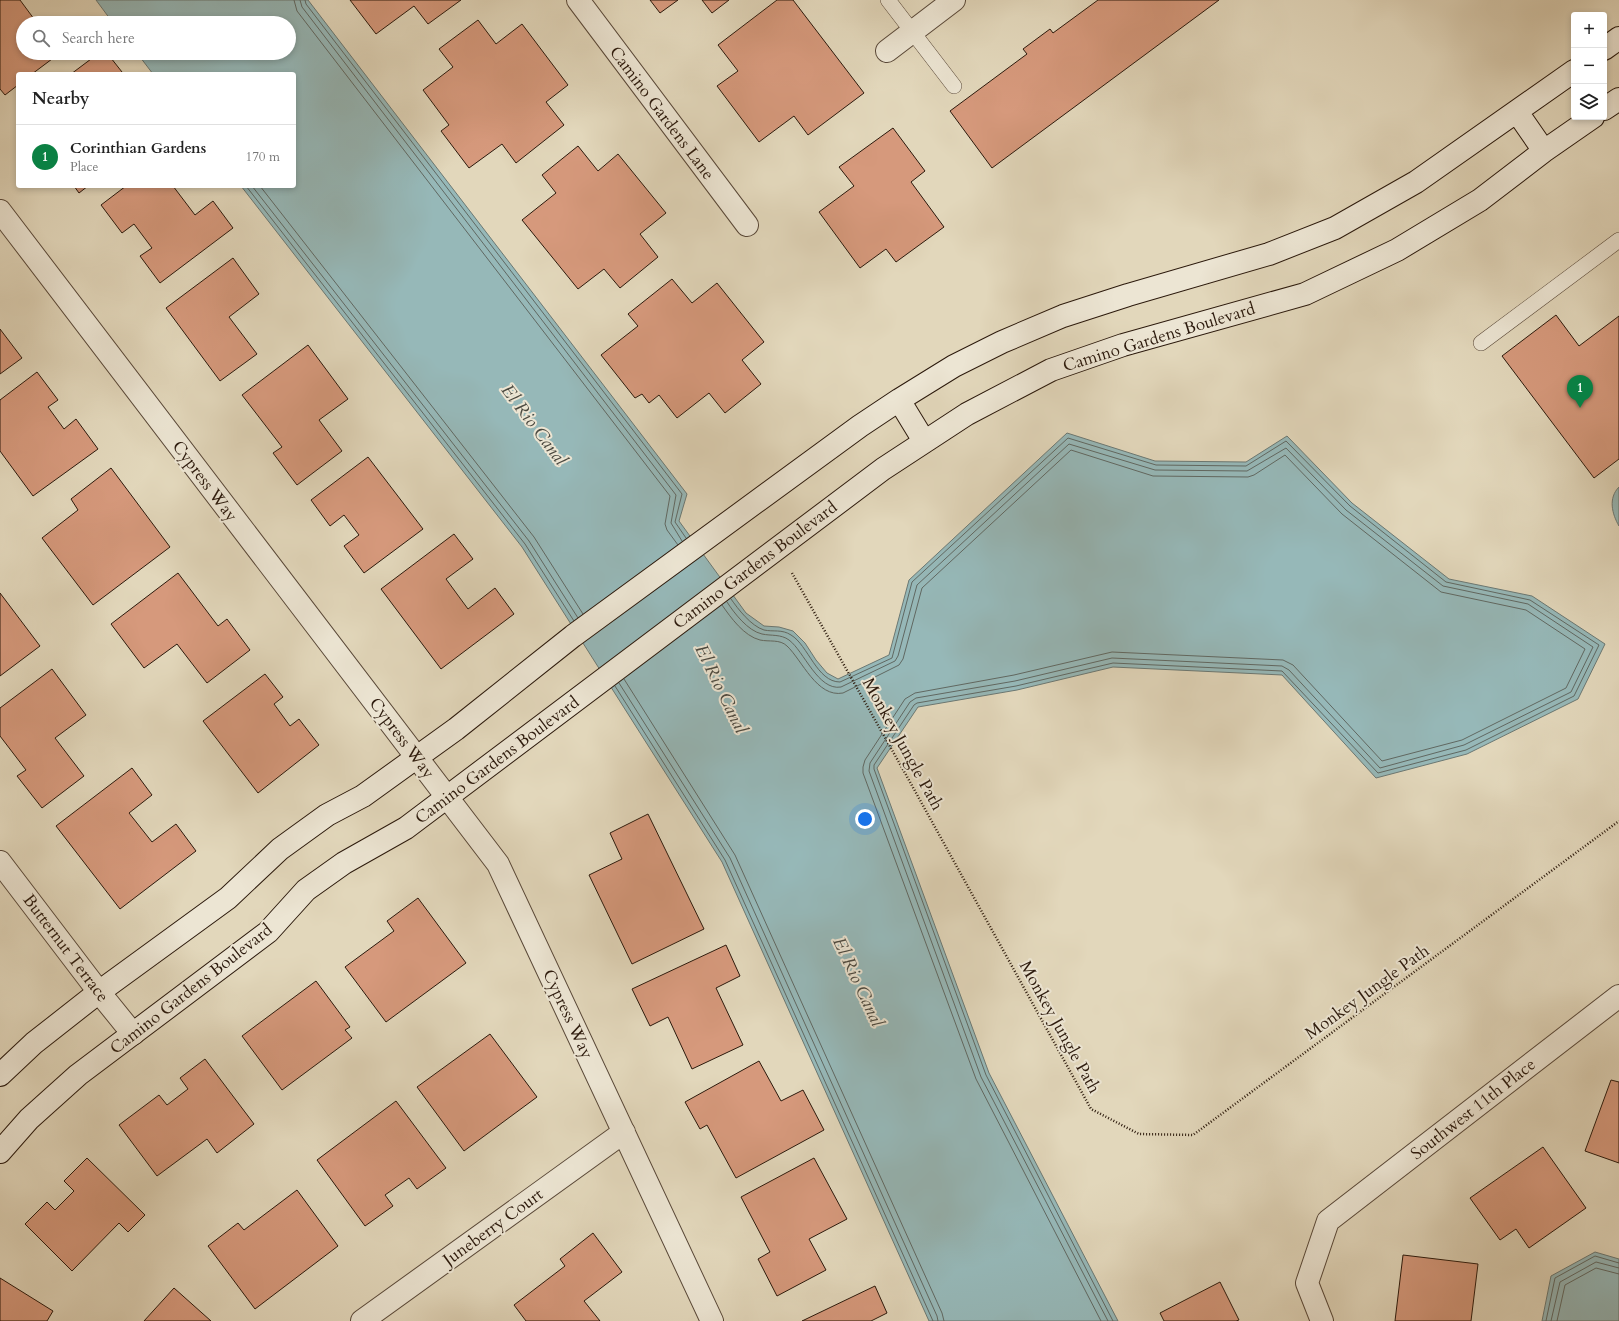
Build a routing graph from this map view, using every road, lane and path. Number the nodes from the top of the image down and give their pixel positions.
1 (578, 0) edge
2 (888, 0) edge
3 (954, 0) edge
4 (912, 32) junction
5 (1619, 38) edge
6 (1605, 48) edge
7 (887, 51) dead end
8 (1571, 73) edge
9 (954, 86) dead end
10 (1619, 99) edge
11 (1607, 107) edge
12 (1517, 112) junction
13 (1589, 120) edge
14 (1544, 151) junction
15 (0, 211) edge
16 (747, 225) dead end
17 (1619, 240) edge
18 (1481, 343) dead end
19 (899, 400) junction
20 (924, 441) junction
21 (778, 548) junction
22 (417, 757) junction
23 (447, 798) junction
24 (1619, 821) edge
25 (0, 862) edge
26 (99, 992) junction
27 (1619, 996) edge
28 (133, 1034) junction
29 (0, 1076) edge
30 (624, 1132) junction
31 (0, 1152) edge
32 (362, 1321) edge
33 (712, 1321) edge
34 (1322, 1321) edge

1 - 16 street, Camino Gardens Lane
2 - 4 lane
3 - 4 street
4 - 7 street
4 - 9 lane
5 - 6 street
8 - 12 street
10 - 11 street
12 - 14 street
12 - 19 street
13 - 14 street, Camino Gardens Boulevard
14 - 20 street, Camino Gardens Boulevard
15 - 22 street, Cypress Way
17 - 18 lane
19 - 20 street
19 - 22 street
20 - 21 street, Camino Gardens Boulevard
21 - 23 street, Camino Gardens Boulevard
21 - 24 path, Monkey Jungle Path
22 - 23 street, Cypress Way
22 - 26 street
23 - 28 street, Camino Gardens Boulevard
23 - 30 street, Cypress Way
25 - 26 street, Butternut Terrace
26 - 28 street, Butternut Terrace
26 - 29 street
27 - 34 street, Southwest 11th Place
28 - 31 street, Camino Gardens Boulevard
30 - 32 street, Juneberry Court
30 - 33 street, Cypress Way

